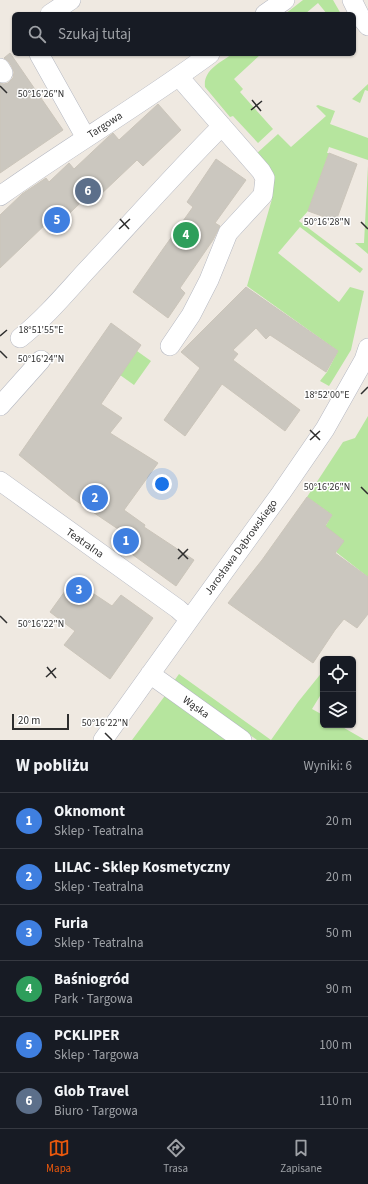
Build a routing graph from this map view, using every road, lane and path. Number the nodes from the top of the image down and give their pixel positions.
1 (71, 0) edge
2 (284, 0) edge
3 (352, 0) edge
4 (53, 12) edge
5 (268, 12) edge
6 (368, 26) edge
7 (40, 56) edge
8 (207, 56) edge
9 (179, 77) junction
10 (222, 126) junction
11 (86, 138) junction
12 (0, 196) edge
13 (20, 338) dead end
14 (170, 346) dead end
15 (368, 348) edge
16 (41, 360) dead end
17 (0, 406) edge
18 (0, 481) edge
19 (189, 619) junction
20 (150, 674) junction
21 (103, 740) edge
22 (242, 740) edge

1 - 4 street
2 - 5 street
3 - 6 street
7 - 11 street
8 - 9 street, Targowa
9 - 10 street
9 - 11 street, Targowa
10 - 13 street
10 - 14 street
11 - 12 street, Targowa
15 - 19 street, Jarosława Dąbrowskiego
16 - 17 street
18 - 19 street, Teatralna
19 - 20 street, Jarosława Dąbrowskiego
20 - 21 street, Jarosława Dąbrowskiego
20 - 22 street, Wąska

